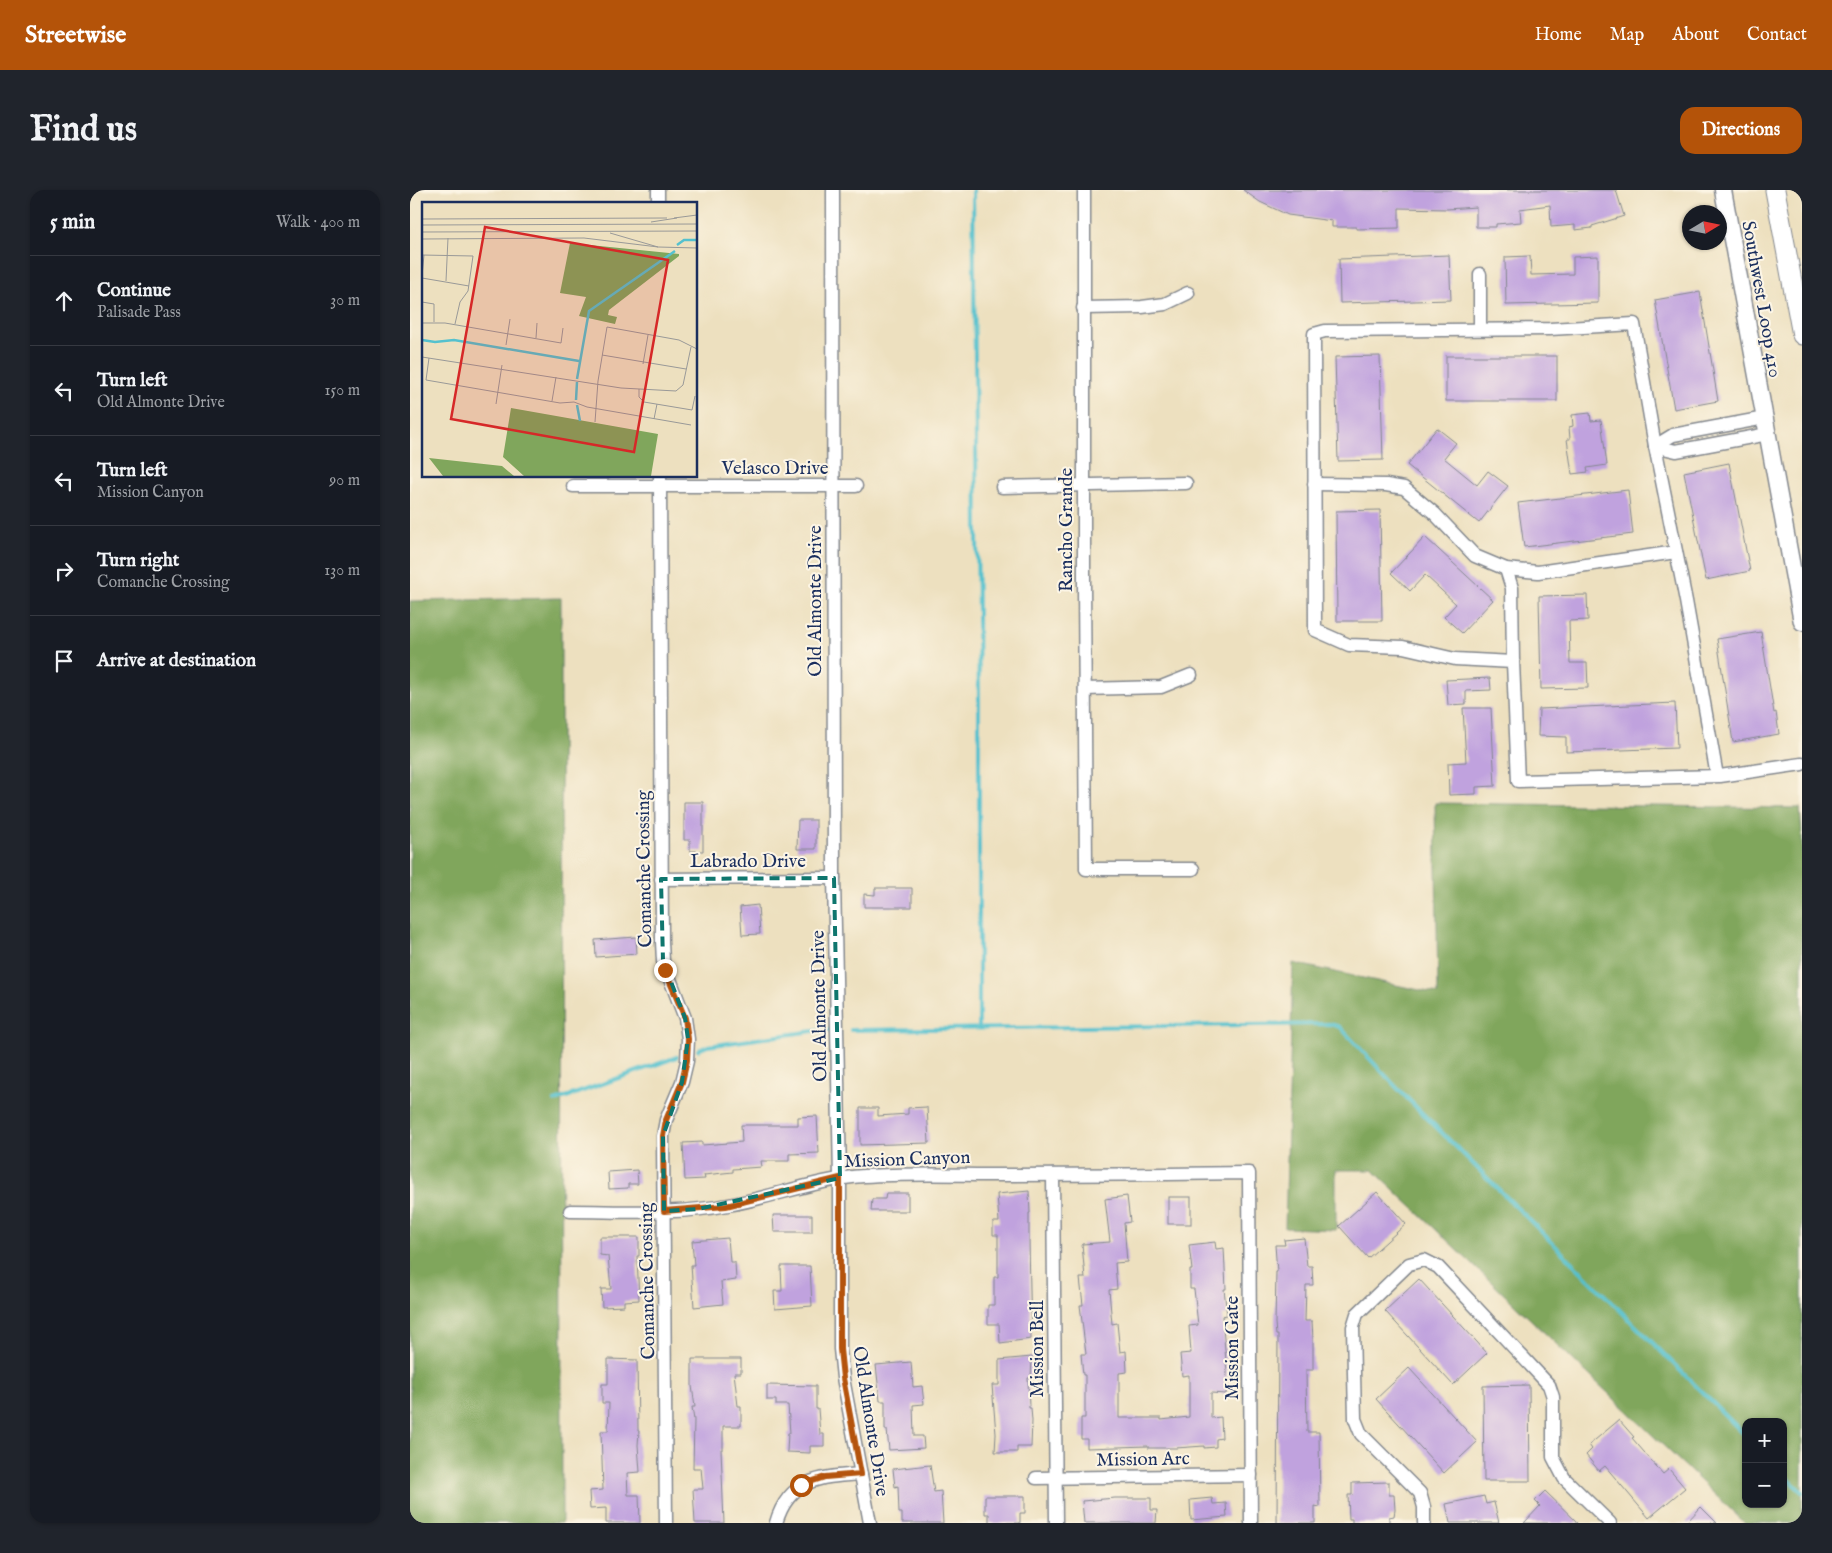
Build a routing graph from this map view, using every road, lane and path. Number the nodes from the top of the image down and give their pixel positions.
1 (833, 190) edge
2 (1084, 190) edge
3 (1723, 190) edge
4 (1776, 190) edge
5 (1480, 274) dead end
6 (1188, 293) dead end
7 (1083, 308) junction
8 (1480, 330) junction
9 (1802, 335) edge
10 (1765, 418) junction
11 (1768, 434) junction
12 (1655, 446) junction
13 (660, 481) edge
14 (1186, 482) dead end
15 (1084, 484) junction
16 (1314, 484) junction
17 (573, 486) dead end
18 (832, 486) junction
19 (856, 486) dead end
20 (1002, 487) dead end
21 (1676, 552) junction
22 (1506, 569) junction
23 (1802, 622) edge
24 (1514, 662) junction
25 (1191, 675) dead end
26 (1086, 689) junction
27 (1802, 764) edge
28 (1717, 776) junction
29 (1193, 868) dead end
30 (834, 878) junction
31 (661, 879) junction
32 (1249, 1174) joint
33 (1053, 1175) junction
34 (840, 1178) junction
35 (570, 1211) dead end
36 (664, 1211) junction
37 (861, 1474) junction
38 (1251, 1475) junction
39 (1055, 1477) junction
40 (1036, 1478) dead end
41 (666, 1523) edge
42 (776, 1523) edge
43 (870, 1523) edge
44 (1056, 1523) edge
45 (1251, 1523) edge
46 (1424, 1523) edge
47 (1610, 1523) edge

1 - 18 street, Old Almonte Drive
2 - 7 street, Rancho Grande
3 - 10 main road, Southwest Loop 410
4 - 9 highway
5 - 8 street
6 - 7 street
7 - 15 street, Rancho Grande
8 - 12 street
8 - 16 street
10 - 11 main road, Southwest Loop 410
10 - 12 street
11 - 12 street
11 - 23 main road, Southwest Loop 410
12 - 21 street
13 - 17 street, Velasco Drive
13 - 18 street, Velasco Drive
13 - 31 street, Comanche Crossing
14 - 15 street
15 - 20 street
15 - 26 street, Rancho Grande
16 - 22 street
16 - 24 street
18 - 19 street, Velasco Drive
18 - 30 street, Old Almonte Drive
21 - 22 street
21 - 28 street
22 - 24 street
24 - 28 street
25 - 26 street
26 - 29 street, Rancho Grande
27 - 28 street
30 - 31 street, Labrado Drive
30 - 34 street, Old Almonte Drive
31 - 36 street, Comanche Crossing
32 - 33 street, Mission Canyon
32 - 38 street, Mission Gate
33 - 34 street, Mission Canyon
33 - 39 street, Mission Bell
34 - 36 street, Mission Canyon
34 - 37 street, Old Almonte Drive
35 - 36 street, Mission Canyon
36 - 41 street, Comanche Crossing
37 - 42 street
37 - 43 street, Old Almonte Drive
38 - 39 street, Mission Arc
38 - 45 street, Mission Gate
39 - 40 street, Mission Arc
39 - 44 street, Mission Bell
46 - 47 street

